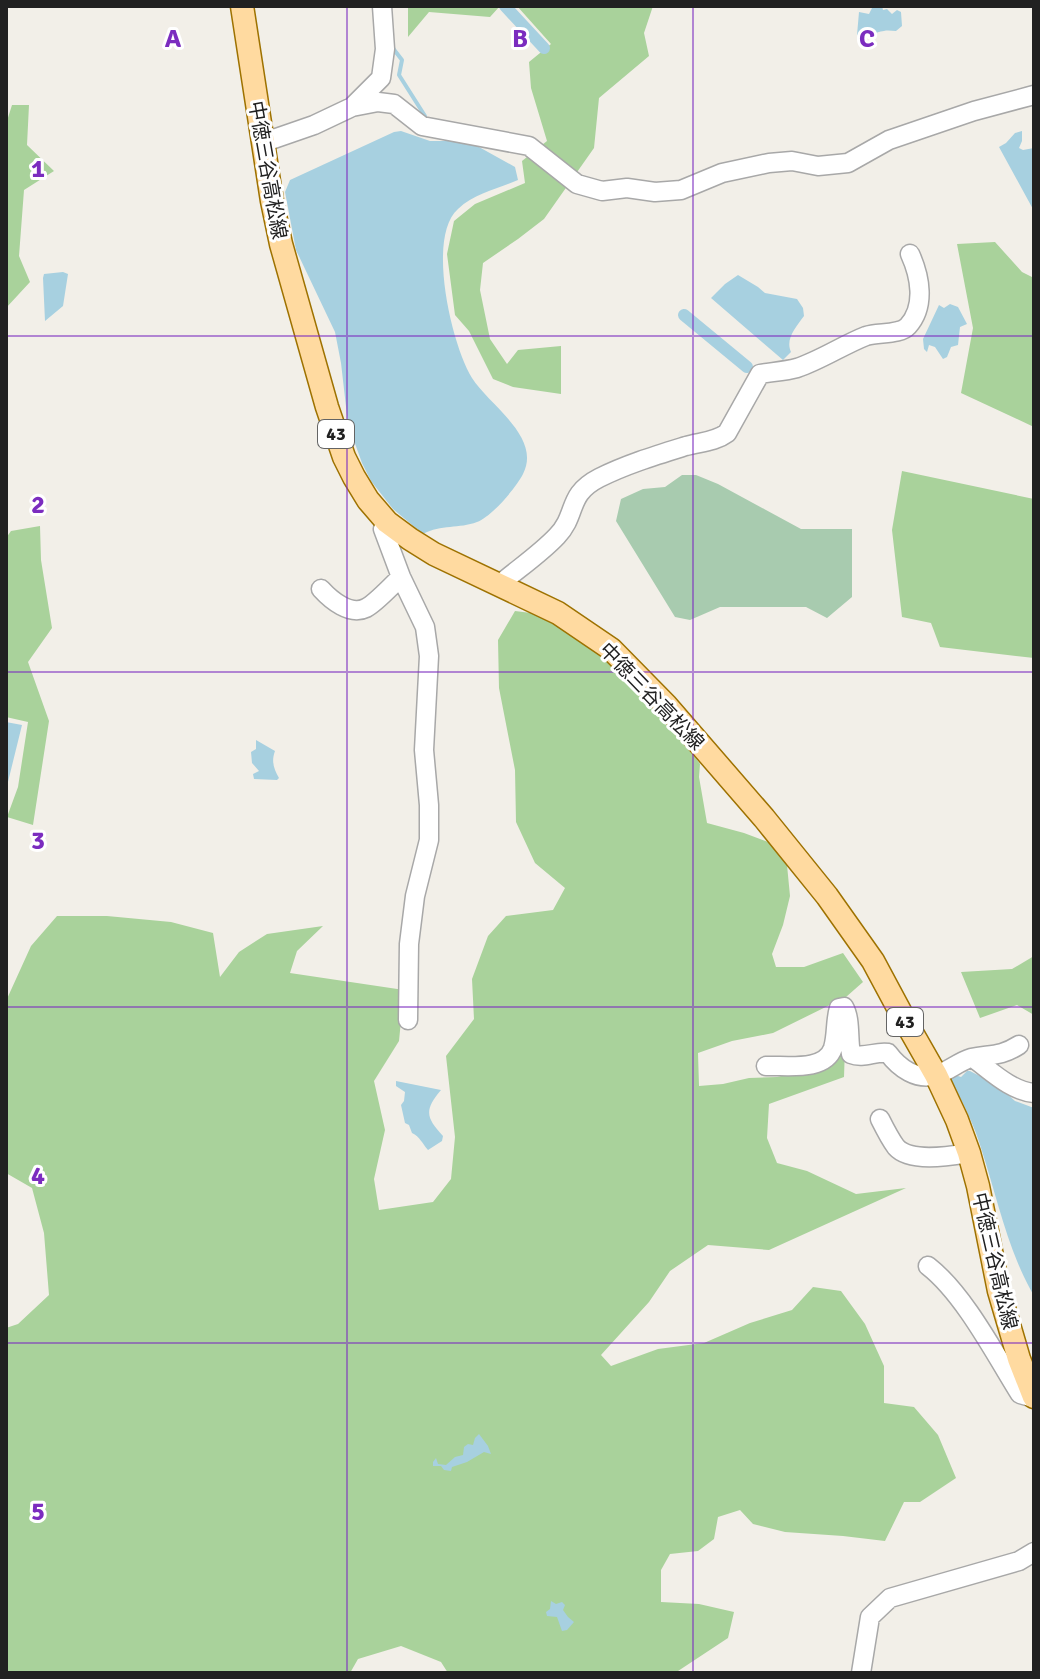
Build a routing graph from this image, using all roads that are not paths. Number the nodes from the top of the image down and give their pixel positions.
1 (242, 6) edge
2 (382, 6) edge
3 (1034, 95) edge
4 (352, 107) junction
5 (262, 143) junction
6 (910, 254) dead end
7 (387, 522) junction
8 (401, 577) junction
9 (500, 584) junction
10 (321, 589) dead end
11 (408, 1020) dead end
12 (1019, 1045) dead end
13 (973, 1058) junction
14 (766, 1066) dead end
15 (936, 1075) junction
16 (1034, 1093) edge
17 (880, 1119) dead end
18 (969, 1153) junction
19 (928, 1266) dead end
20 (1034, 1398) edge
21 (1034, 1552) edge
22 (861, 1673) edge

1 - 5 main road, 中徳三谷高松線 / 43
2 - 4 street
3 - 4 street
4 - 5 street
5 - 7 main road, 中徳三谷高松線 / 43
6 - 9 street
7 - 8 street
7 - 9 main road, 中徳三谷高松線 / 43
8 - 10 street
8 - 11 street
9 - 15 main road, 中徳三谷高松線 / 43
12 - 13 street
13 - 15 street
13 - 16 street
14 - 15 street
15 - 18 main road, 中徳三谷高松線 / 43
17 - 18 street
18 - 20 main road, 中徳三谷高松線 / 43
19 - 20 street
21 - 22 street

